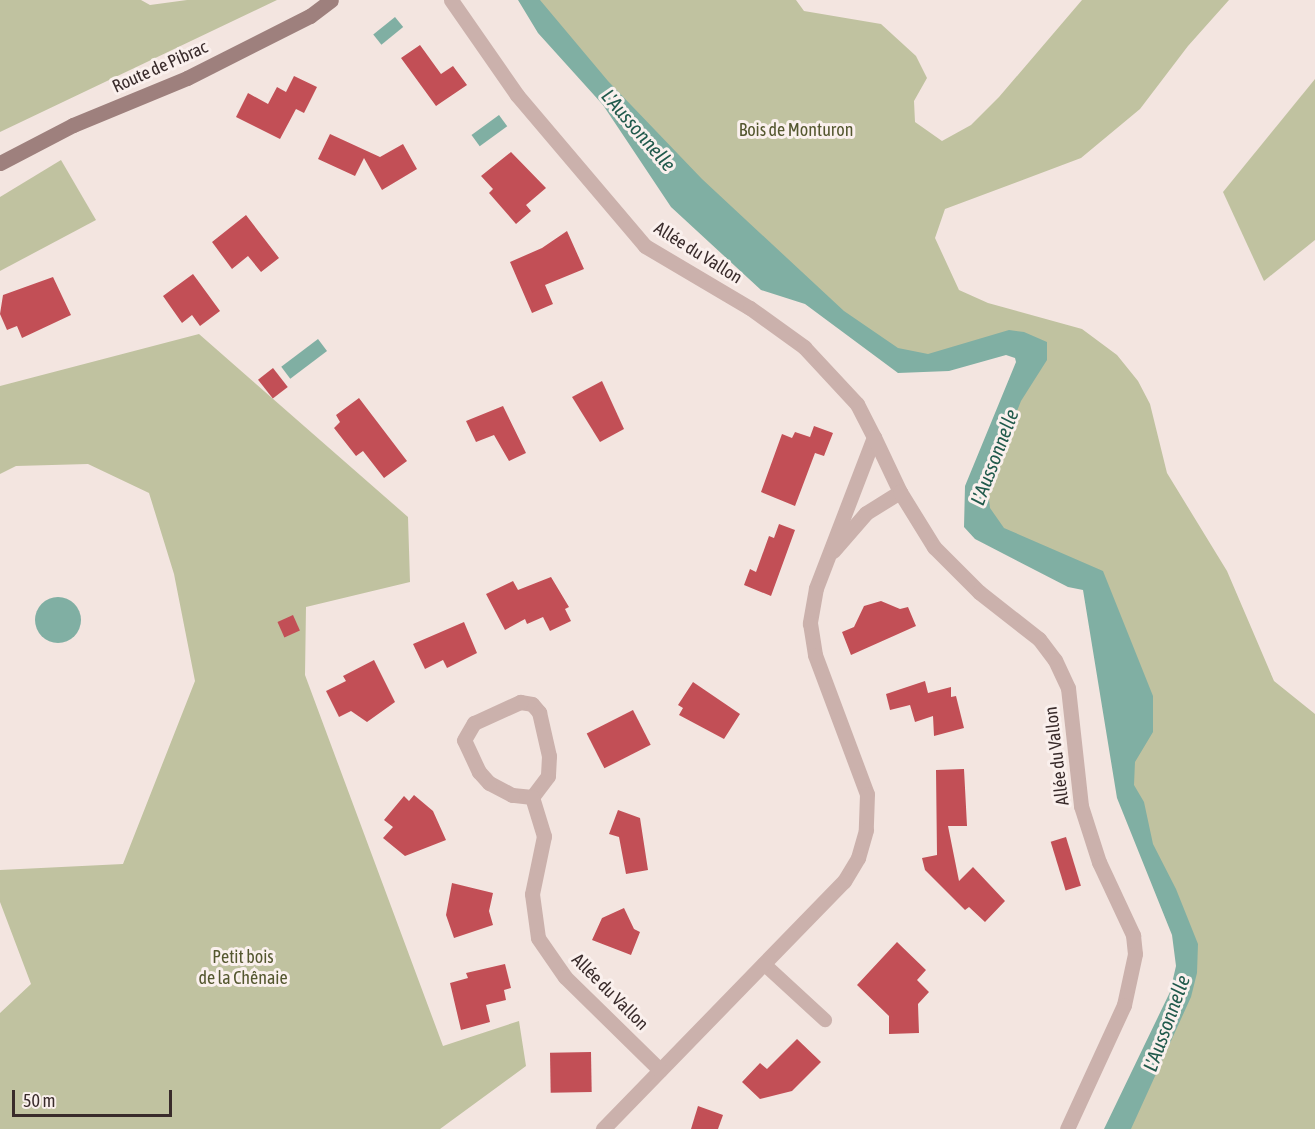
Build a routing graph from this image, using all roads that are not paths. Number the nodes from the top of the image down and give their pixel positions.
1 (331, 0) edge
2 (451, 0) edge
3 (0, 163) edge
4 (874, 437) junction
5 (900, 492) junction
6 (827, 558) junction
7 (532, 796) junction
8 (764, 964) junction
9 (825, 1020) dead end
10 (660, 1070) junction
11 (603, 1129) edge
12 (1067, 1129) edge

1 - 3 main road, Route de Pibrac
2 - 4 street, Allée du Vallon
4 - 5 street, Allée du Vallon
4 - 6 street
5 - 6 street
5 - 12 street, Allée du Vallon
6 - 8 street
7 - 7 street
7 - 10 street, Allée du Vallon
8 - 9 lane
8 - 10 street
10 - 11 street

